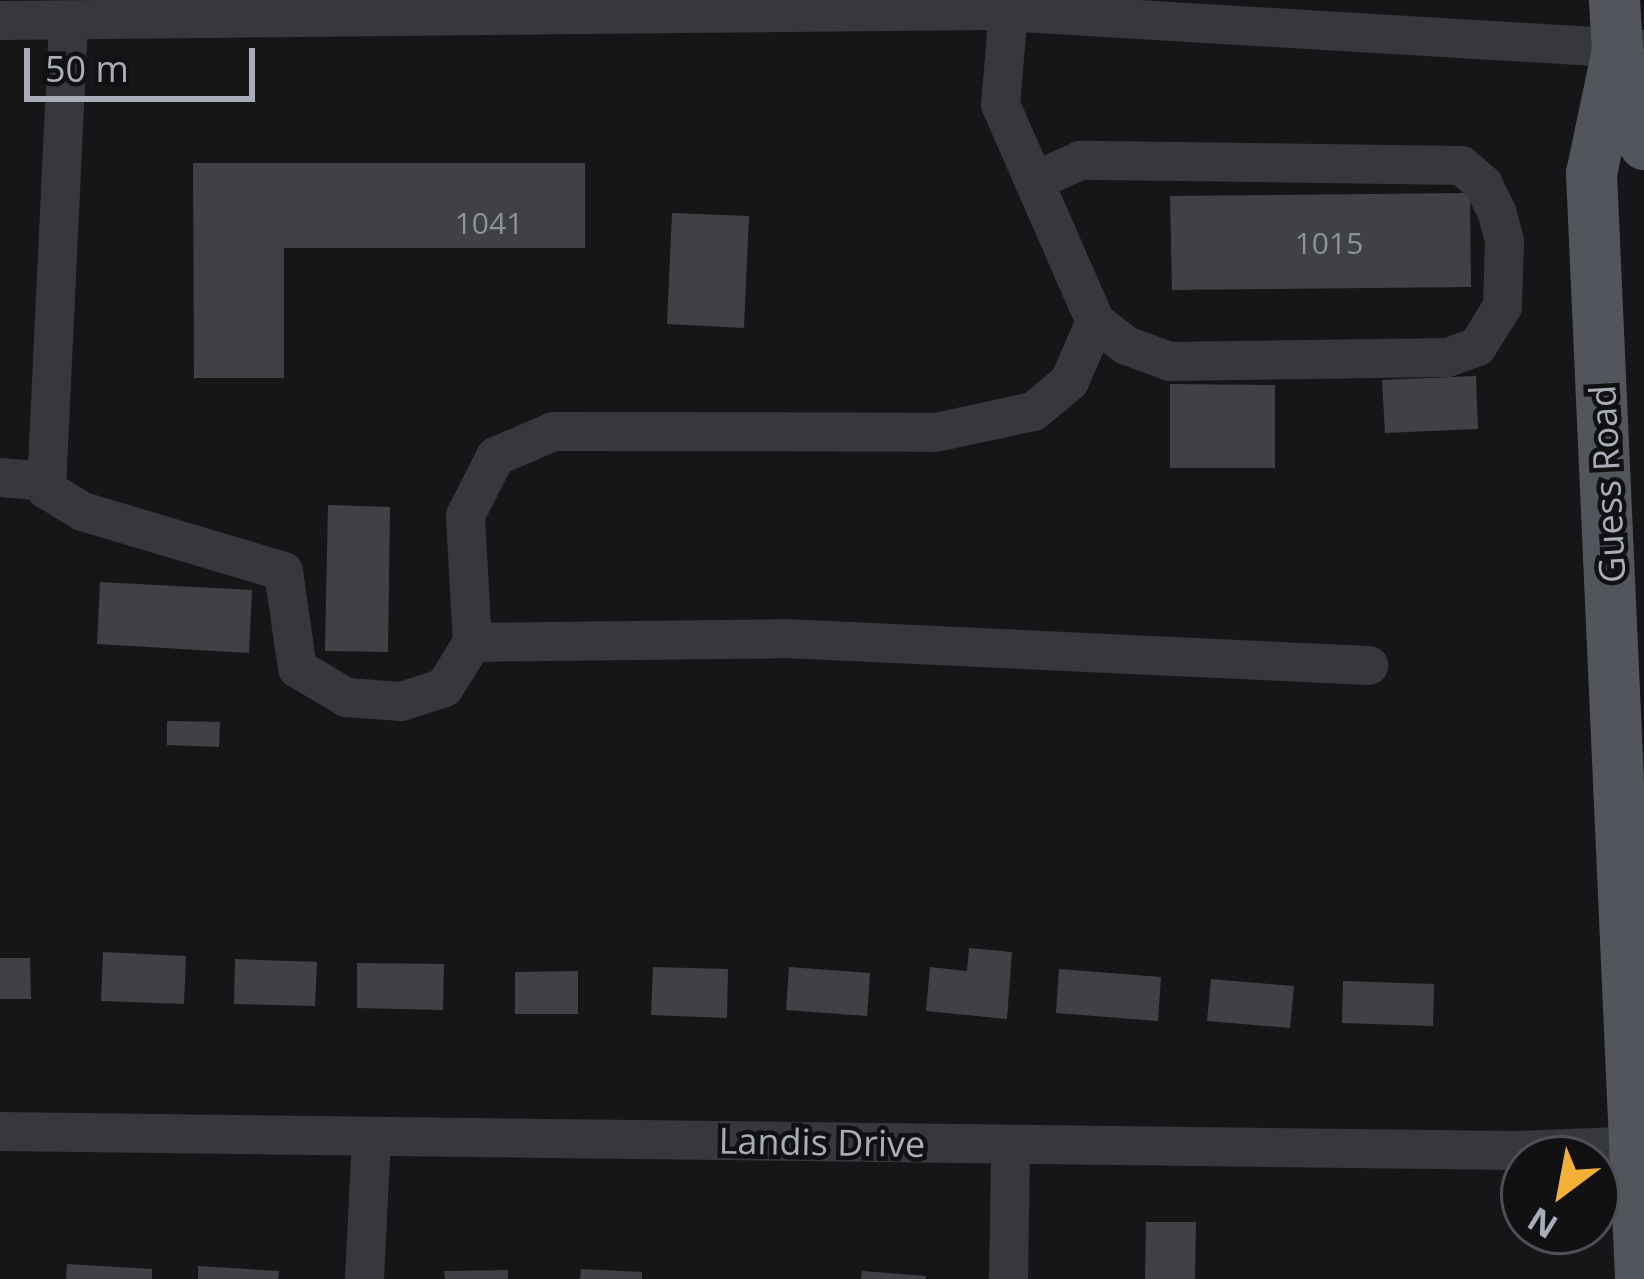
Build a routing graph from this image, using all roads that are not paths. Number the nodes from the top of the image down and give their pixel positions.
1 (1614, 0) edge
2 (1078, 8) edge
3 (1007, 11) junction
4 (0, 20) edge
5 (68, 21) junction
6 (1630, 50) edge
7 (1644, 144) edge
8 (1034, 181) junction
9 (1095, 321) junction
10 (0, 477) edge
11 (47, 481) junction
12 (472, 642) junction
13 (1368, 665) dead end
14 (0, 1131) edge
15 (371, 1137) junction
16 (1010, 1144) junction
17 (1639, 1146) edge
18 (364, 1279) edge
19 (1008, 1279) edge
20 (1640, 1279) edge

1 - 6 main road, Guess Road
2 - 3 street
2 - 6 street
3 - 5 street
3 - 8 street
4 - 5 street
5 - 11 street
6 - 7 main road, Guess Road
6 - 17 main road, Guess Road
8 - 9 street
8 - 9 street
9 - 12 street
10 - 11 street
11 - 12 street
12 - 13 street
14 - 15 street, Landis Drive
15 - 16 street, Landis Drive
15 - 18 street
16 - 17 street, Landis Drive
16 - 19 street
17 - 20 main road, Guess Road

